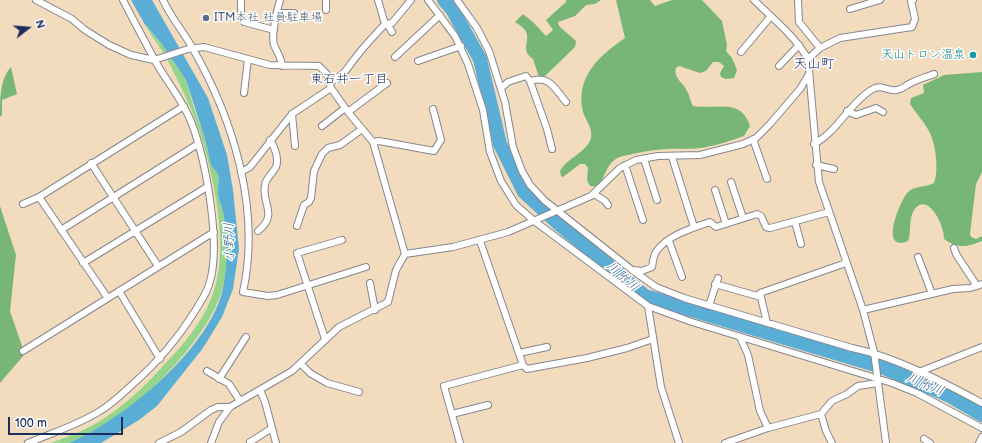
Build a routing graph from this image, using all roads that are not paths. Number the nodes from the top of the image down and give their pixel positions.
1 (36, 0) edge
2 (123, 0) edge
3 (163, 0) edge
4 (280, 0) edge
5 (326, 0) edge
6 (378, 0) edge
7 (411, 0) edge
8 (428, 0) edge
9 (457, 0) edge
10 (764, 0) edge
11 (798, 0) edge
12 (880, 0) edge
13 (912, 0) edge
14 (241, 2) dead end
15 (756, 2) edge
16 (850, 9) dead end
17 (326, 10) dead end
18 (277, 13) junction
19 (294, 13) dead end
20 (440, 15) junction
21 (771, 16) junction
22 (386, 25) junction
23 (274, 30) junction
24 (392, 32) dead end
25 (799, 45) junction
26 (461, 46) junction
27 (820, 48) junction
28 (191, 49) junction
29 (741, 52) dead end
30 (395, 57) dead end
31 (157, 59) junction
32 (248, 59) junction
33 (808, 59) junction
34 (418, 61) dead end
35 (282, 66) junction
36 (779, 66) dead end
37 (809, 74) junction
38 (934, 74) dead end
39 (530, 81) junction
40 (387, 83) dead end
41 (330, 85) junction
42 (501, 88) junction
43 (244, 93) dead end
44 (566, 102) dead end
45 (184, 106) junction
46 (433, 109) dead end
47 (346, 110) junction
48 (847, 111) junction
49 (884, 112) dead end
50 (292, 114) junction
51 (322, 126) dead end
52 (362, 129) junction
53 (753, 139) junction
54 (270, 140) junction
55 (373, 142) junction
56 (198, 144) junction
57 (814, 144) junction
58 (295, 146) dead end
59 (552, 149) dead end
60 (672, 157) junction
61 (644, 159) junction
62 (91, 163) junction
63 (626, 165) junction
64 (816, 165) junction
65 (834, 169) dead end
66 (240, 172) junction
67 (768, 175) dead end
68 (731, 182) dead end
69 (207, 187) junction
70 (715, 190) dead end
71 (594, 194) junction
72 (39, 197) junction
73 (113, 197) junction
74 (657, 200) dead end
75 (23, 204) dead end
76 (608, 205) dead end
77 (555, 212) junction
78 (829, 212) junction
79 (744, 218) junction
80 (535, 220) junction
81 (643, 220) dead end
82 (795, 222) junction
83 (726, 224) junction
84 (297, 226) dead end
85 (694, 227) junction
86 (61, 230) junction
87 (136, 231) junction
88 (258, 231) dead end
89 (214, 232) junction
90 (342, 240) dead end
91 (480, 240) junction
92 (669, 241) junction
93 (801, 244) dead end
94 (954, 248) dead end
95 (405, 254) junction
96 (918, 257) dead end
97 (83, 263) junction
98 (846, 263) junction
99 (158, 266) junction
100 (366, 267) dead end
101 (632, 270) junction
102 (682, 277) dead end
103 (370, 283) dead end
104 (980, 285) edge
105 (308, 286) junction
106 (119, 291) junction
107 (932, 294) junction
108 (107, 297) junction
109 (761, 297) junction
110 (648, 306) junction
111 (709, 306) junction
112 (375, 310) junction
113 (863, 310) junction
114 (767, 323) junction
115 (740, 336) junction
116 (246, 337) dead end
117 (325, 339) junction
118 (653, 339) junction
119 (546, 347) dead end
120 (982, 347) edge
121 (23, 351) dead end
122 (519, 353) junction
123 (874, 355) junction
124 (160, 358) junction
125 (301, 364) junction
126 (523, 364) junction
127 (207, 371) dead end
128 (919, 372) junction
129 (877, 378) junction
130 (219, 379) junction
131 (260, 390) junction
132 (359, 392) dead end
133 (240, 401) junction
134 (982, 402) edge
135 (488, 405) dead end
136 (230, 407) junction
137 (452, 414) junction
138 (821, 414) junction
139 (272, 428) junction
140 (768, 428) junction
141 (982, 428) edge
142 (982, 437) edge
143 (924, 439) dead end
144 (213, 442) edge
145 (250, 442) dead end
146 (28, 443) edge
147 (159, 443) edge
148 (276, 443) edge
149 (460, 443) edge
150 (679, 443) edge
151 (725, 443) edge
152 (832, 443) edge
153 (886, 443) edge
154 (930, 443) edge
155 (979, 443) edge

1 - 31 street
2 - 31 street
3 - 28 street
4 - 18 street
5 - 17 street
6 - 22 street
7 - 22 street
8 - 20 street
9 - 42 street
10 - 15 street
11 - 27 street
12 - 16 street
13 - 27 street
14 - 23 street
15 - 21 street
18 - 19 street
18 - 23 street
20 - 26 street
20 - 30 street
21 - 25 street
21 - 29 street
22 - 24 street
22 - 41 street
23 - 35 street
25 - 33 street
25 - 36 street
26 - 34 street
26 - 80 street
27 - 33 street
28 - 31 street
28 - 32 street
28 - 66 street
31 - 45 street
32 - 35 street
32 - 43 street
33 - 37 street
35 - 41 street
37 - 53 street
37 - 57 street
38 - 48 street
39 - 42 street
39 - 44 street
39 - 59 street
40 - 47 street
41 - 47 street
41 - 50 street
42 - 77 street
45 - 56 street
45 - 62 street
46 - 55 street
47 - 51 street
47 - 52 street
48 - 49 street
48 - 57 street
50 - 54 street
50 - 58 street
52 - 55 street
52 - 84 street
53 - 60 street
53 - 67 street
54 - 66 street
54 - 88 street
55 - 95 street
56 - 69 street
56 - 73 street
57 - 64 street
60 - 61 street
60 - 85 street
61 - 63 street
61 - 74 street
62 - 72 street
62 - 73 street
63 - 71 street
63 - 81 street
64 - 65 street
64 - 78 street
66 - 105 street
68 - 79 street
69 - 87 street
69 - 89 street
70 - 83 street
71 - 76 street
71 - 77 street
72 - 75 street
72 - 86 street
73 - 86 street
73 - 87 street
77 - 80 street
77 - 101 street
78 - 82 street
78 - 98 street
79 - 82 street
79 - 83 street
80 - 91 street
80 - 110 street
82 - 93 street
83 - 85 street
85 - 92 street
86 - 97 street
87 - 97 street
87 - 99 street
89 - 99 street
89 - 124 street
90 - 105 street
91 - 95 street
91 - 122 street
92 - 101 street
92 - 102 street
94 - 104 street
95 - 112 street
96 - 107 street
97 - 108 street
98 - 109 street
98 - 113 street
99 - 106 street
100 - 105 street
101 - 111 street
103 - 112 street
104 - 107 street
105 - 117 street
106 - 108 street
106 - 124 street
107 - 113 street
108 - 121 street
109 - 111 street
109 - 114 street
110 - 115 street
110 - 118 street
111 - 114 street
112 - 117 street
113 - 123 street
114 - 123 street
115 - 129 street
115 - 140 street
116 - 130 street
117 - 125 street
118 - 126 street
118 - 150 street
119 - 122 street
120 - 128 street
122 - 126 street
123 - 128 street
123 - 129 street
124 - 146 street
125 - 131 street
125 - 132 street
126 - 137 street
127 - 130 street
128 - 134 street
129 - 138 street
129 - 141 street
129 - 153 street
130 - 133 street
131 - 133 street
131 - 139 street
133 - 136 street
135 - 137 street
136 - 144 street
136 - 147 street
137 - 149 street
138 - 140 street
138 - 152 street
139 - 145 street
139 - 148 street
140 - 151 street
142 - 155 street
143 - 154 street

